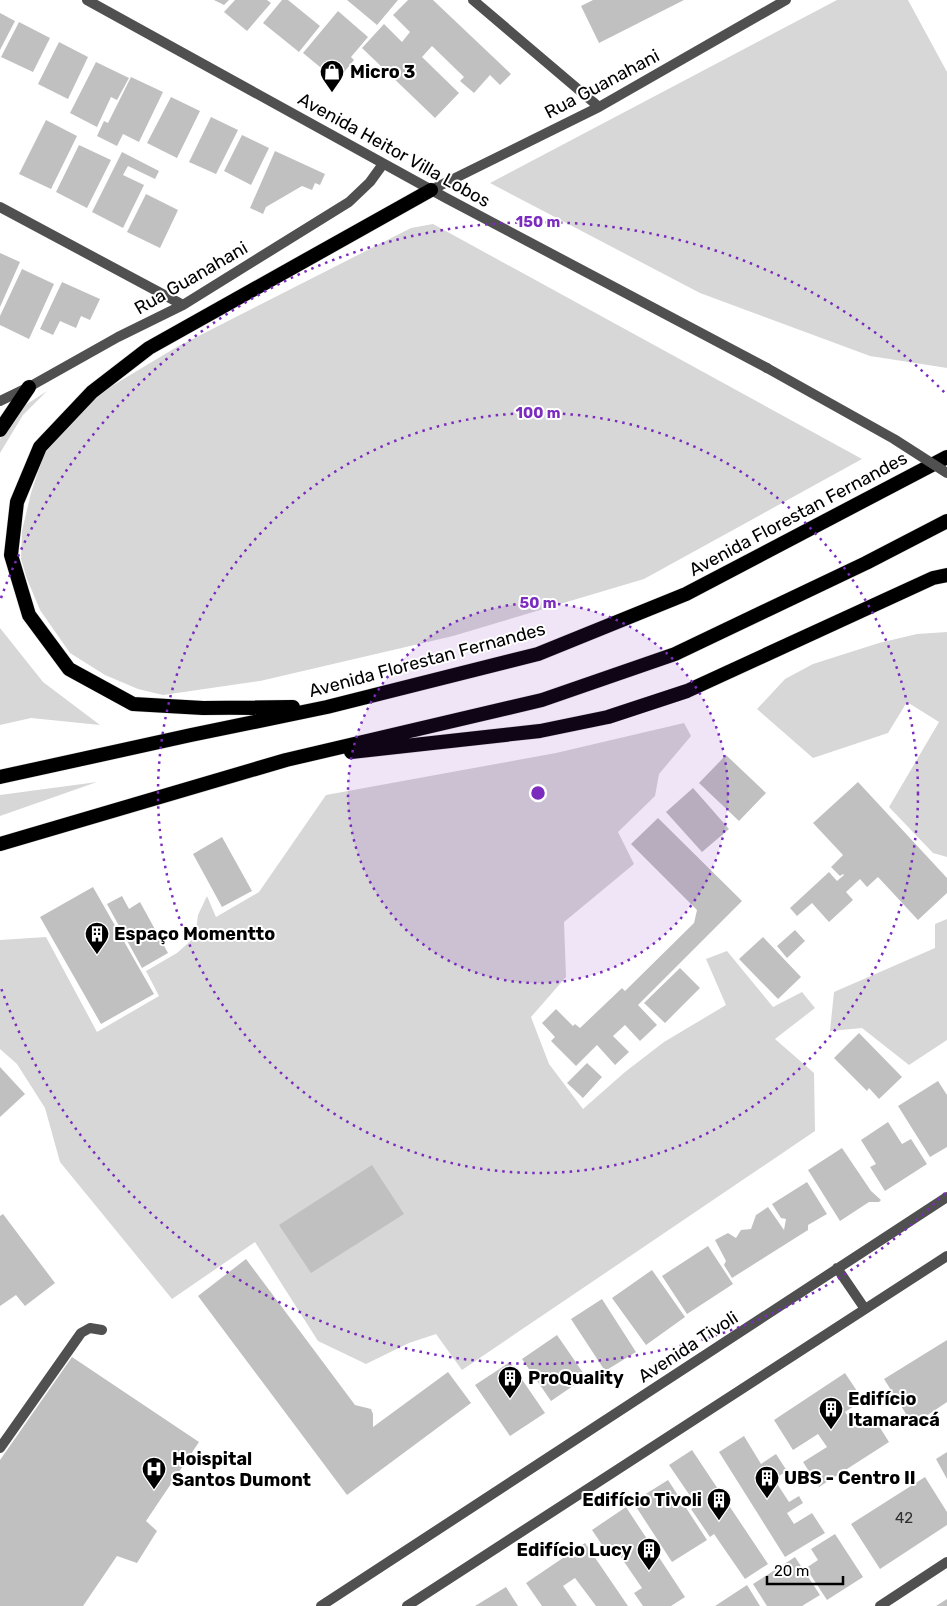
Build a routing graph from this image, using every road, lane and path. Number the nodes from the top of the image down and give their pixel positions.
1 (88, 0) edge
2 (473, 0) edge
3 (786, 0) edge
4 (599, 107) junction
5 (383, 164) junction
6 (431, 190) junction
7 (0, 207) edge
8 (183, 305) junction
9 (29, 387) junction
10 (0, 401) edge
11 (0, 430) edge
12 (947, 457) edge
13 (947, 474) edge
14 (947, 521) edge
15 (947, 575) edge
16 (327, 707) junction
17 (286, 760) junction
18 (0, 777) edge
19 (0, 844) edge
20 (947, 1197) edge
21 (947, 1256) edge
22 (838, 1268) junction
23 (865, 1309) junction
24 (102, 1330) dead end
25 (0, 1448) edge
26 (947, 1562) edge
27 (321, 1606) edge
28 (407, 1606) edge
29 (880, 1606) edge

1 - 5 street, Avenida Heitor Villa Lobos
2 - 4 street
3 - 4 street, Rua Guanahani
4 - 6 street, Rua Guanahani
5 - 6 street, Avenida Heitor Villa Lobos
5 - 8 street, Rua Guanahani
6 - 13 street, Avenida Heitor Villa Lobos, bridge
6 - 16 highway
7 - 8 street
8 - 9 street, Rua Guanahani
9 - 10 street, Rua Guanahani
9 - 11 highway
12 - 16 highway, Avenida Florestan Fernandes
14 - 17 highway
15 - 17 highway
16 - 18 highway, Avenida Florestan Fernandes
17 - 19 highway
20 - 22 street, Avenida Tivoli
21 - 23 street
22 - 23 street
22 - 27 street, Avenida Tivoli
23 - 28 street
24 - 25 street
26 - 29 street

